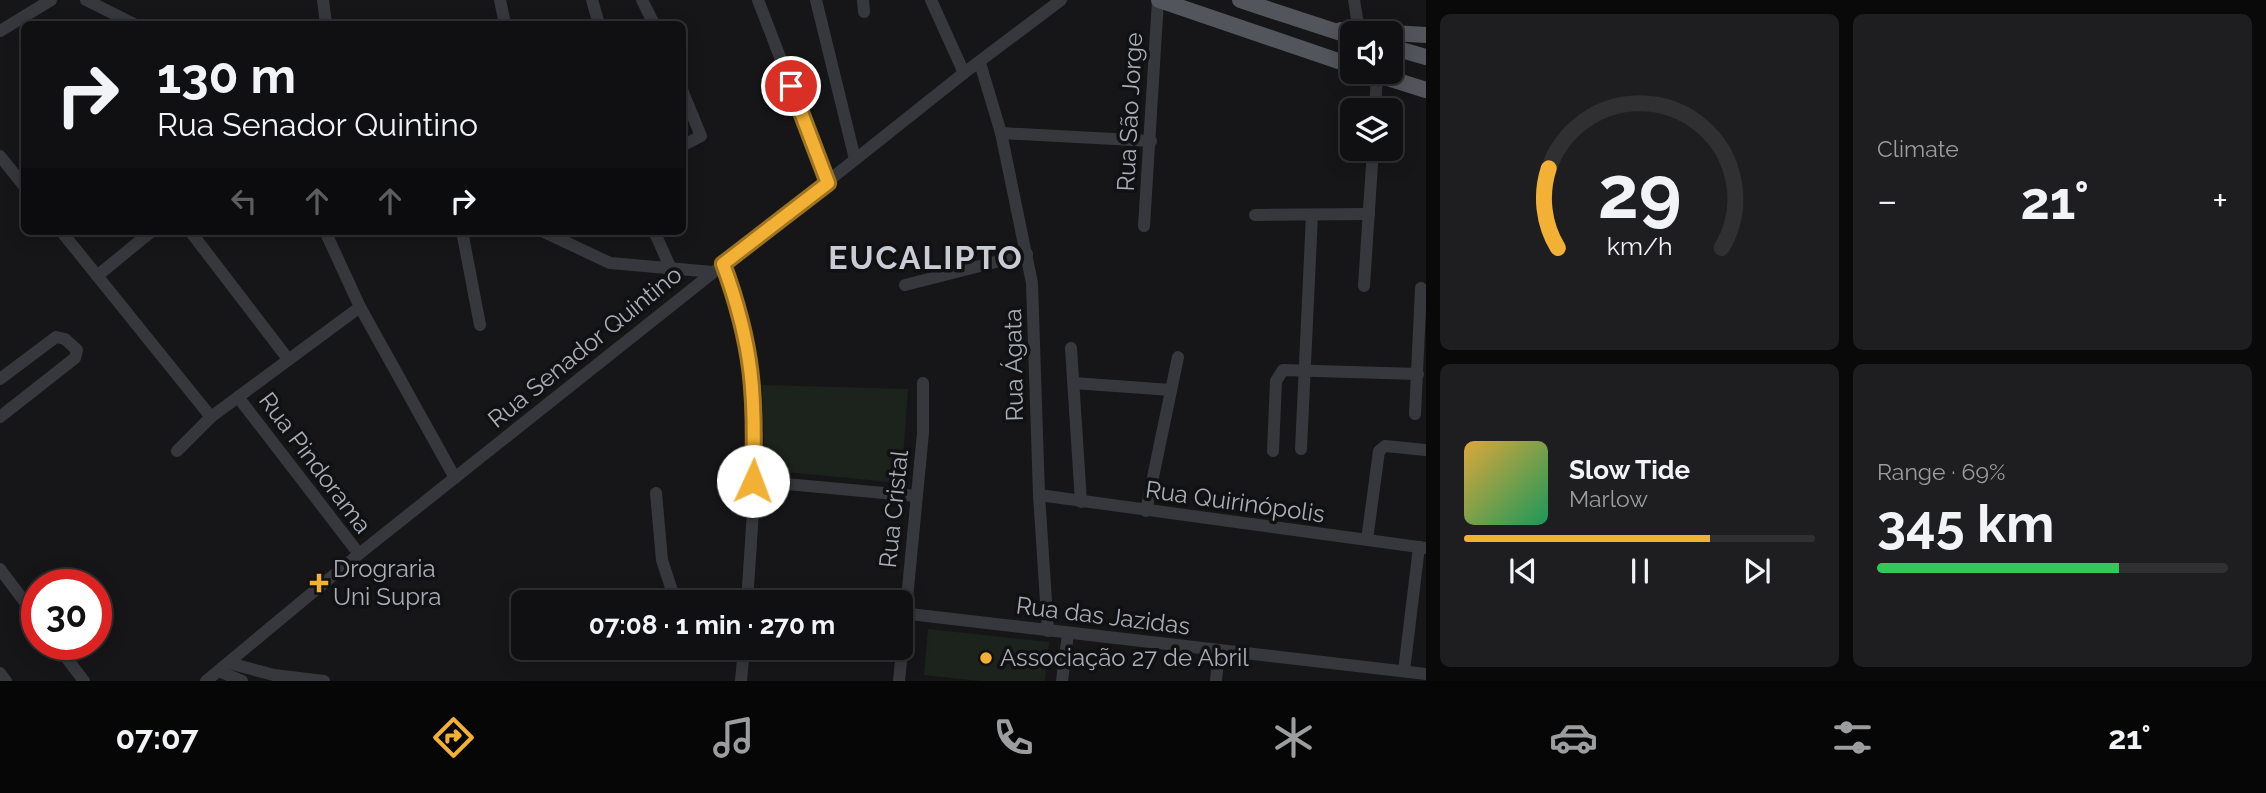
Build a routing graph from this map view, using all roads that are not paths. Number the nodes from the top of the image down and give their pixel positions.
1 (51, 0) edge
2 (86, 0) edge
3 (323, 0) edge
4 (500, 0) edge
5 (592, 0) edge
6 (642, 0) edge
7 (758, 0) edge
8 (816, 0) edge
9 (931, 0) edge
10 (1061, 0) edge
11 (1159, 0) edge
12 (1241, 0) edge
13 (1354, 0) edge
14 (1277, 6) edge
15 (1260, 7) junction
16 (29, 20) edge
17 (128, 21) edge
18 (326, 21) edge
19 (504, 21) edge
20 (598, 21) edge
21 (652, 21) edge
22 (1355, 21) edge
23 (21, 23) edge
24 (1244, 30) junction
25 (0, 31) edge
26 (1340, 32) edge
27 (1403, 35) edge
28 (1426, 35) edge
29 (1403, 50) edge
30 (1426, 57) edge
31 (1340, 62) edge
32 (980, 63) junction
33 (964, 73) junction
34 (1403, 83) edge
35 (1426, 90) edge
36 (686, 100) edge
37 (1002, 133) junction
38 (1151, 141) junction
39 (686, 144) edge
40 (0, 156) edge
41 (855, 159) junction
42 (1372, 161) edge
43 (21, 182) edge
44 (828, 183) junction
45 (1369, 214) junction
46 (1255, 215) dead end
47 (1312, 215) junction
48 (1144, 226) dead end
49 (64, 235) edge
50 (147, 235) edge
51 (193, 235) edge
52 (327, 235) edge
53 (463, 235) edge
54 (550, 235) edge
55 (656, 235) edge
56 (1027, 254) junction
57 (718, 268) junction
58 (671, 269) junction
59 (97, 276) junction
60 (905, 285) dead end
61 (1364, 286) dead end
62 (1421, 288) dead end
63 (360, 307) junction
64 (480, 325) dead end
65 (1071, 348) dead end
66 (1178, 357) dead end
67 (288, 359) junction
68 (1306, 369) junction
69 (1418, 374) junction
70 (0, 379) edge
71 (923, 383) dead end
72 (1074, 383) junction
73 (1171, 390) junction
74 (238, 397) junction
75 (1415, 414) dead end
76 (0, 417) edge
77 (211, 417) junction
78 (1301, 449) dead end
79 (1426, 450) edge
80 (1273, 451) dead end
81 (177, 452) dead end
82 (455, 478) junction
83 (753, 481) junction
84 (656, 493) dead end
85 (1039, 495) junction
86 (916, 496) junction
87 (1081, 502) junction
88 (1146, 511) junction
89 (1367, 540) junction
90 (1423, 548) edge
91 (359, 554) junction
92 (0, 569) edge
93 (672, 590) edge
94 (747, 590) edge
95 (906, 590) edge
96 (21, 597) edge
97 (913, 614) edge
98 (1048, 631) junction
99 (1068, 633) junction
100 (1219, 650) junction
101 (68, 660) edge
102 (743, 660) edge
103 (901, 660) edge
104 (224, 667) junction
105 (1404, 671) junction
106 (0, 673) edge
107 (1426, 674) edge
108 (252, 675) edge
109 (1385, 675) edge
110 (6, 681) edge
111 (84, 681) edge
112 (206, 681) edge
113 (242, 681) edge
114 (324, 681) edge
115 (741, 681) edge
116 (900, 681) edge
117 (1062, 681) edge
118 (1216, 681) edge

1 - 16 street
2 - 17 street
3 - 18 street
4 - 19 street
5 - 20 street
6 - 21 street
7 - 44 street
8 - 41 street
9 - 33 street
10 - 32 street, Rua Senador Quintino
11 - 24 main road
11 - 38 street, Rua São Jorge
12 - 15 main road
13 - 22 street
14 - 15 main road
14 - 26 main road
15 - 24 main road
23 - 25 street
24 - 31 main road
27 - 28 main road
29 - 30 main road
32 - 33 street, Rua Senador Quintino
32 - 37 street, Rua Ágata
33 - 41 street, Rua Senador Quintino
34 - 35 main road
36 - 39 street
37 - 38 street
37 - 56 street, Rua Ágata
38 - 48 street, Rua São Jorge
40 - 43 street
41 - 44 street, Rua Senador Quintino
42 - 45 street
44 - 57 street, Rua Senador Quintino
45 - 47 street
45 - 61 street
46 - 47 street
47 - 68 street
49 - 59 street
50 - 59 street
51 - 67 street
52 - 63 street
53 - 64 street
54 - 58 street
55 - 58 street
56 - 60 street
56 - 85 street, Rua Ágata
57 - 58 street
57 - 82 street, Rua Senador Quintino
57 - 83 street
59 - 77 street
62 - 69 street
63 - 67 street
63 - 82 street
65 - 72 street
66 - 73 street
67 - 74 street
68 - 69 street
68 - 78 street
68 - 80 street
69 - 75 street
70 - 76 street
71 - 86 street, Rua Cristal
72 - 73 street
72 - 87 street
73 - 88 street
74 - 77 street
74 - 91 street, Rua Pindorama
77 - 81 street
79 - 89 street
82 - 91 street, Rua Senador Quintino
83 - 86 street
83 - 94 street
84 - 93 street
85 - 87 street, Rua Quirinópolis
85 - 98 street, Rua Ágata
86 - 95 street, Rua Cristal
87 - 88 street, Rua Quirinópolis
88 - 89 street, Rua Quirinópolis
89 - 90 street, Rua Quirinópolis
90 - 105 street
91 - 104 street, Rua Senador Quintino
92 - 96 street
97 - 98 street, Rua das Jazidas
98 - 99 street, Rua das Jazidas
99 - 100 street, Rua das Jazidas
99 - 117 street
100 - 109 street, Rua das Jazidas
100 - 118 street
101 - 111 street
102 - 115 street
103 - 116 street, Rua Cristal
104 - 108 street
104 - 112 street, Rua Senador Quintino
104 - 113 street
105 - 107 street, Rua das Jazidas
105 - 109 street, Rua das Jazidas
106 - 110 street
108 - 114 street

